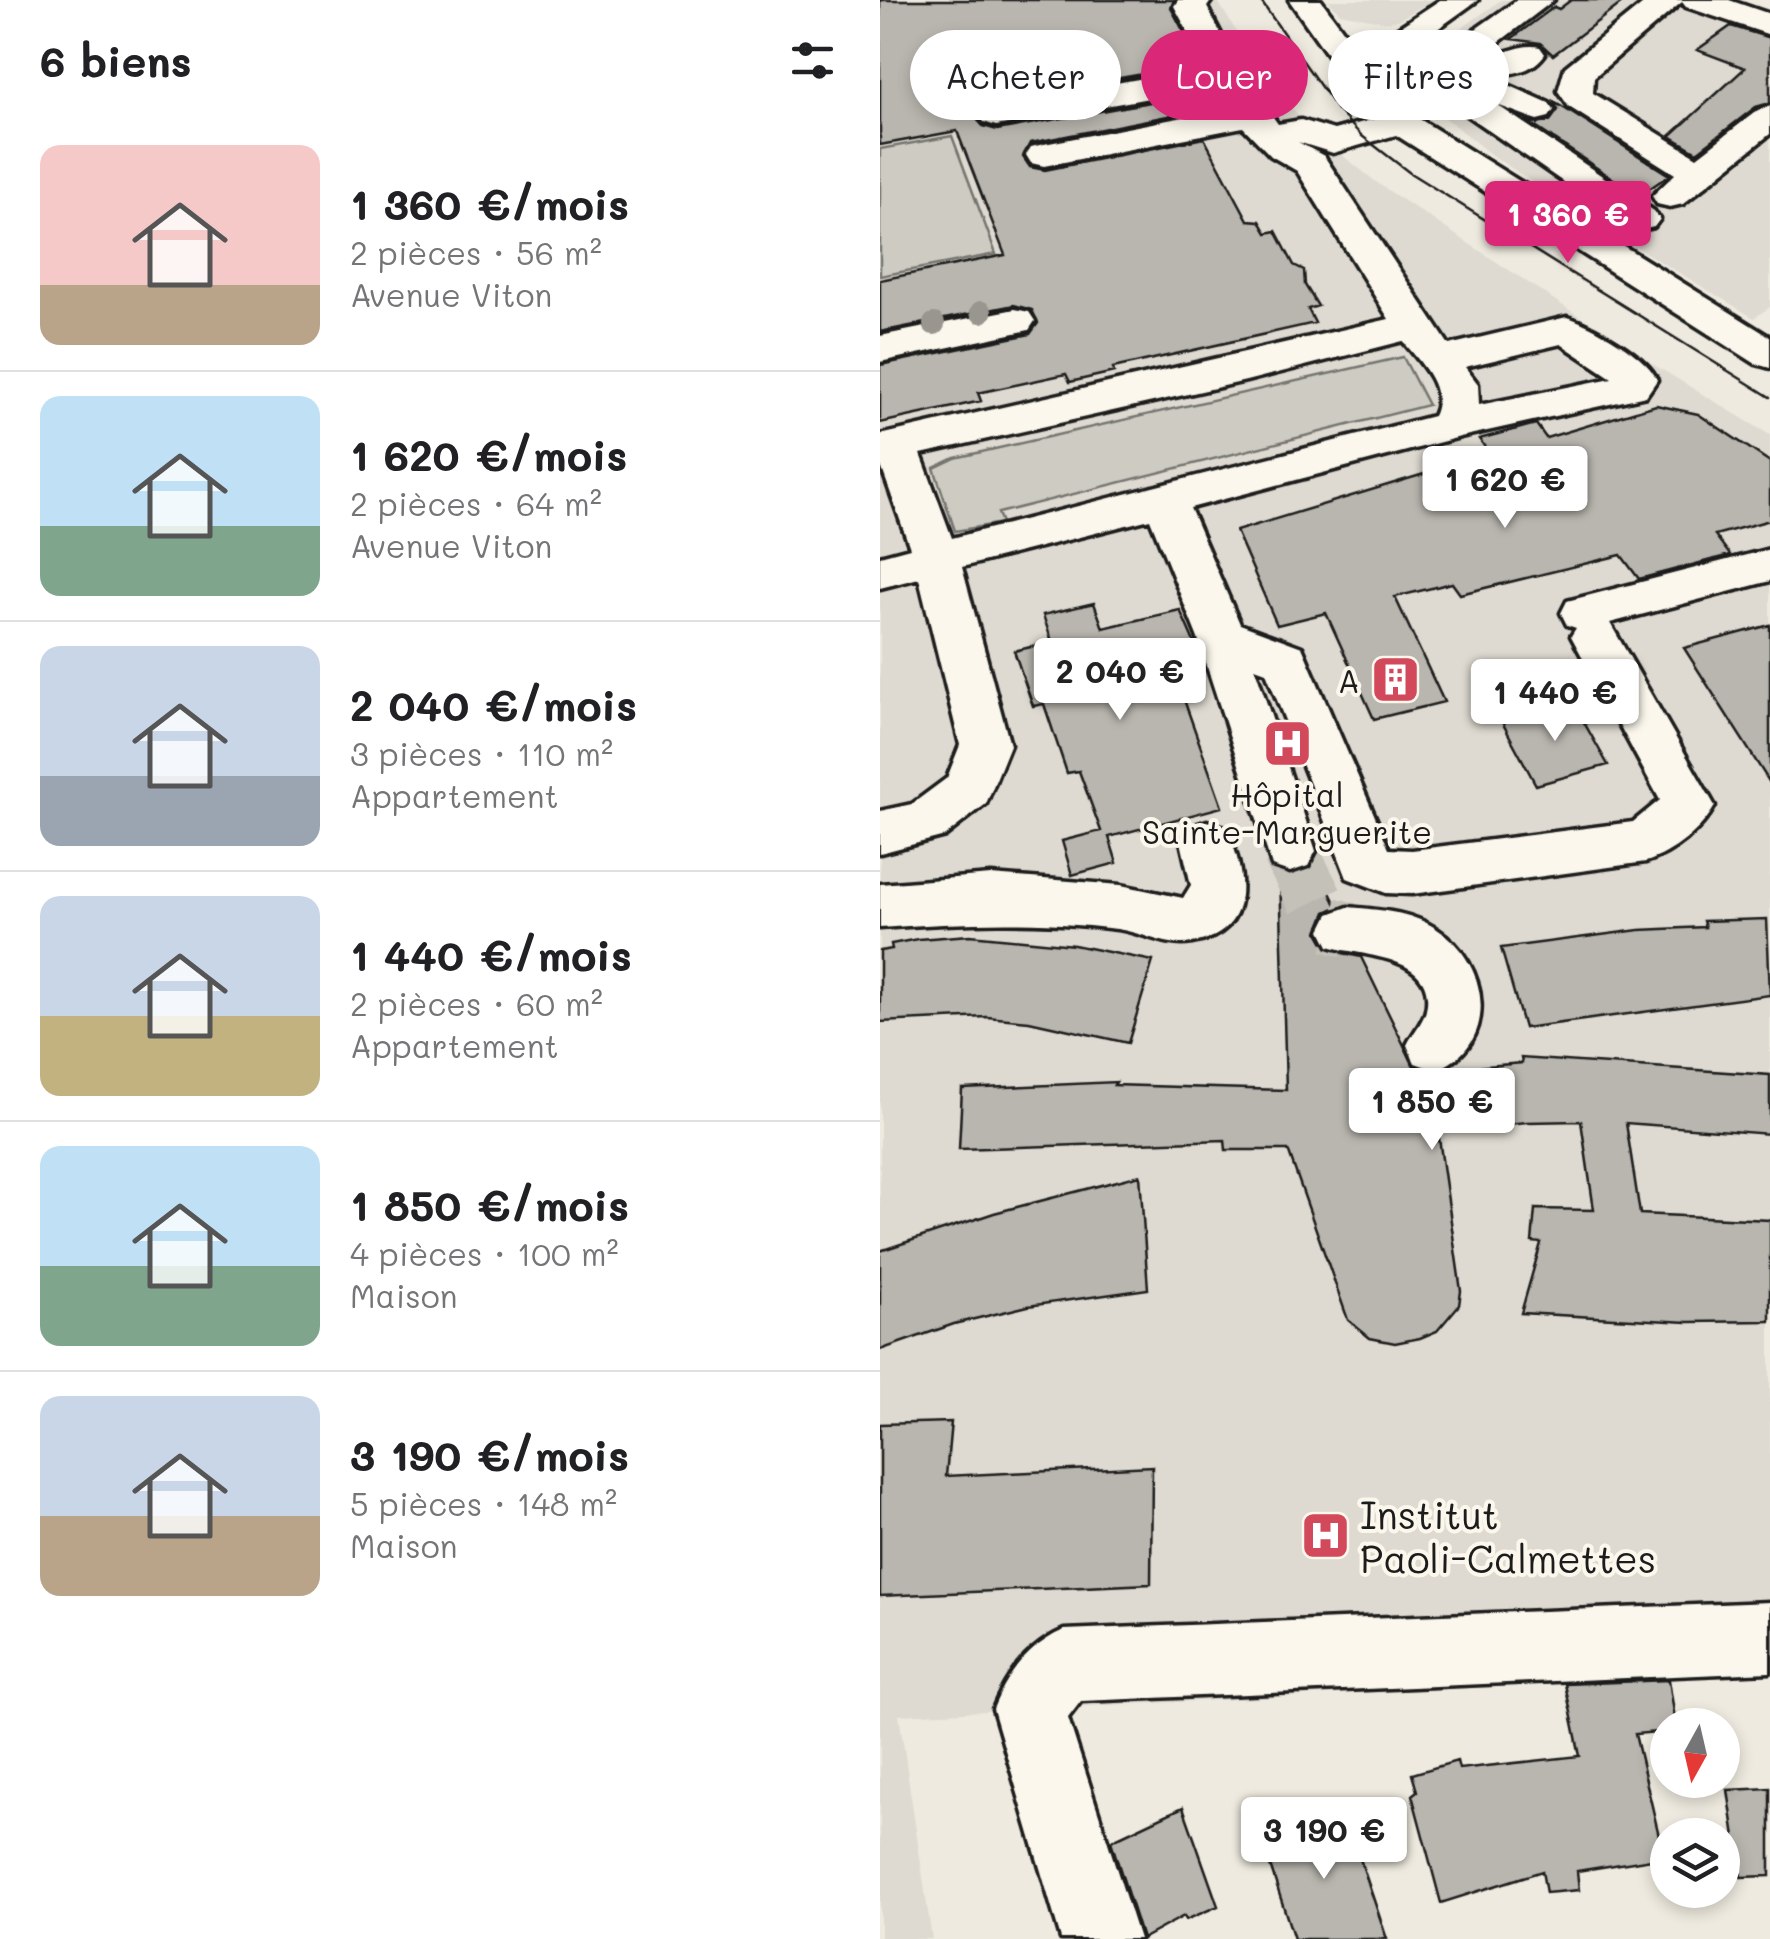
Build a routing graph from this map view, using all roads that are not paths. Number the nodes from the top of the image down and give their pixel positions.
1 (1196, 0) edge
2 (1305, 0) edge
3 (1462, 0) edge
4 (1538, 0) edge
5 (1668, 0) edge
6 (1697, 0) edge
7 (1731, 0) edge
8 (1770, 15) edge
9 (1770, 25) edge
10 (1204, 30) edge
11 (1418, 30) edge
12 (1328, 32) edge
13 (1528, 54) dead end
14 (1537, 110) dead end
15 (1770, 117) edge
16 (1257, 120) edge
17 (1401, 122) joint
18 (1261, 125) junction
19 (1322, 153) junction
20 (1044, 154) dead end
21 (1699, 174) junction
22 (1641, 219) junction
23 (1605, 248) junction
24 (1015, 320) dead end
25 (1414, 326) junction
26 (1764, 343) edge
27 (880, 349) edge
28 (1439, 360) junction
29 (1450, 425) junction
30 (888, 447) edge
31 (1165, 500) junction
32 (937, 560) junction
33 (1770, 565) edge
34 (880, 572) edge
35 (1221, 636) junction
36 (880, 832) edge
37 (1207, 842) dead end
38 (1290, 852) tunnel mouth
39 (880, 906) edge
40 (1348, 930) tunnel mouth
41 (1435, 1044) dead end
42 (1770, 1638) edge
43 (1100, 1939) edge

1 - 10 street
2 - 12 street
3 - 11 street
4 - 13 street
5 - 21 street
6 - 9 street
7 - 8 street
14 - 22 street
15 - 21 street
16 - 18 street
17 - 19 street
17 - 23 street
18 - 19 street
18 - 20 street
19 - 25 street
21 - 22 street
22 - 23 street
23 - 26 street
24 - 27 street
25 - 28 street
25 - 30 street
28 - 29 street
28 - 29 street
29 - 31 street
30 - 32 street
31 - 32 street
31 - 35 street
32 - 34 street
32 - 36 street
33 - 35 street
35 - 38 street
37 - 39 street
40 - 41 street
42 - 43 street

